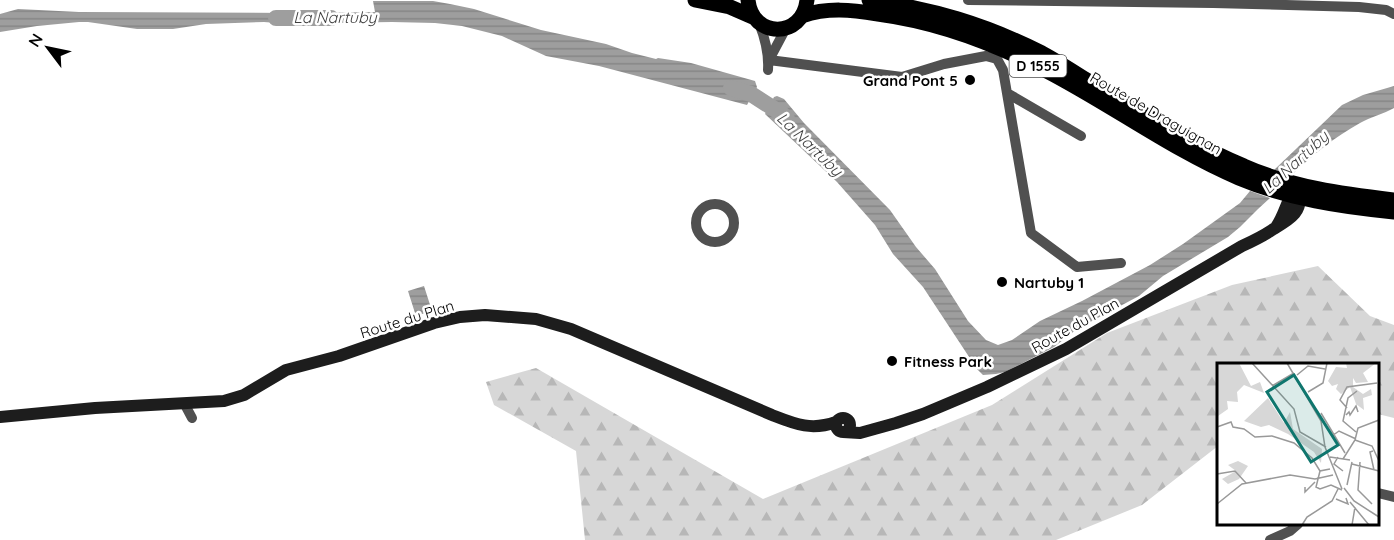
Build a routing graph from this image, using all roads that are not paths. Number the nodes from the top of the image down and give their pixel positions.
1 (695, 0) edge
2 (748, 0) edge
3 (807, 0) edge
4 (869, 0) edge
5 (968, 0) edge
6 (1213, 2) edge
7 (1394, 14) edge
8 (802, 16) junction
9 (756, 20) junction
10 (786, 28) junction
11 (769, 65) junction
12 (1007, 93) junction
13 (1081, 136) dead end
14 (1292, 190) junction
15 (1394, 200) edge
16 (1394, 212) edge
17 (1121, 263) dead end
18 (184, 403) junction
19 (0, 417) edge
20 (192, 418) dead end
21 (1379, 493) edge
22 (1394, 497) edge
23 (1297, 525) edge
24 (1270, 540) edge

1 - 9 main road
2 - 9 main road
3 - 8 main road
4 - 14 main road, Route de Draguignan / D 1555
5 - 6 street
6 - 7 street
8 - 10 main road
8 - 14 main road, Route de Draguignan / D 1555
9 - 10 main road
9 - 11 street
10 - 11 street
11 - 12 street
12 - 13 street
12 - 17 street
14 - 15 main road, Route de Draguignan / D 1555
14 - 16 main road, Route de Draguignan / D 1555
14 - 18 street, Route du Plan
18 - 19 street, Route du Plan
18 - 20 street
21 - 22 street
23 - 24 street

